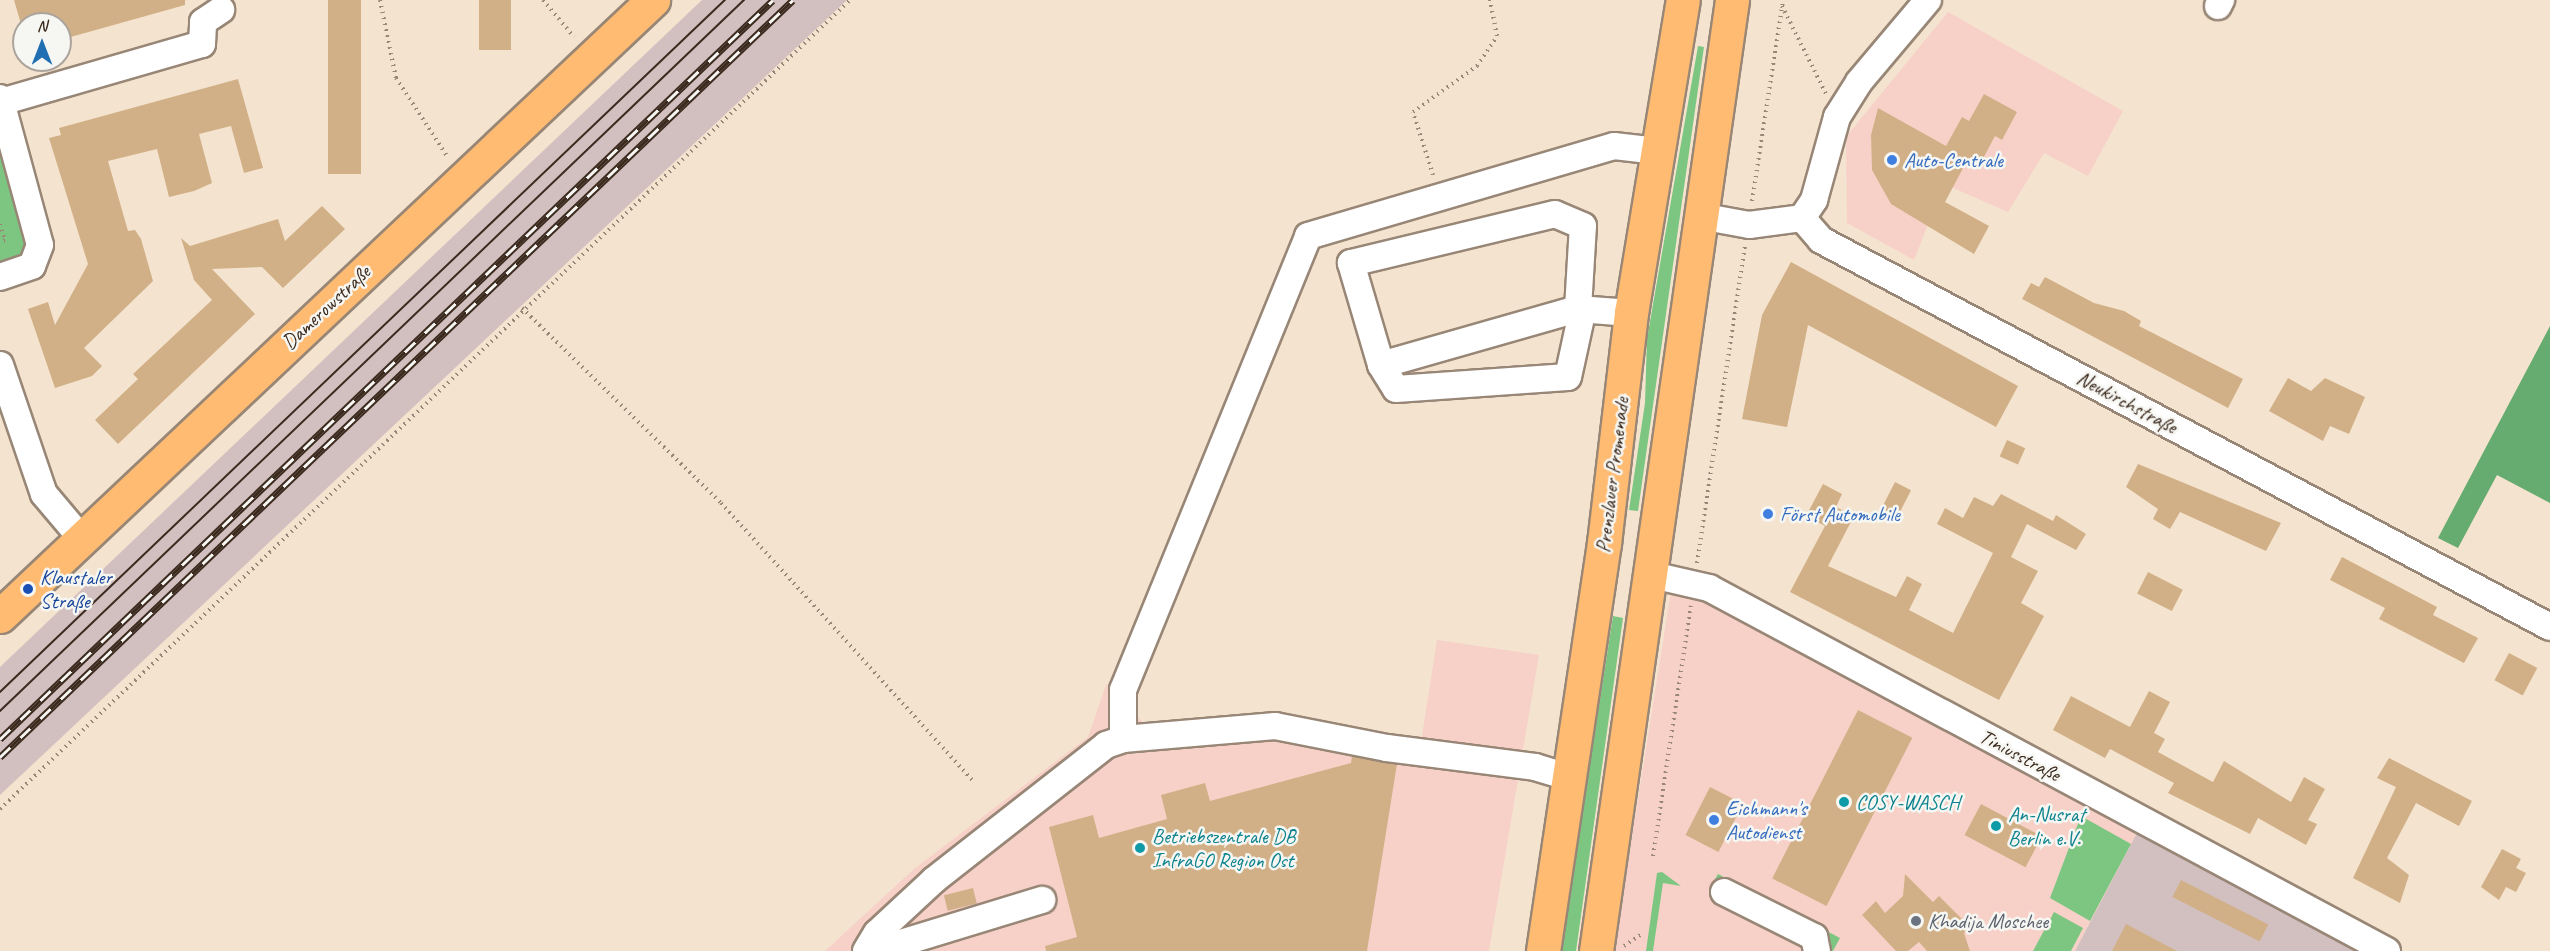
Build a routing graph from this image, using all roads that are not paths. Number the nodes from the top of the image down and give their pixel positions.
1 (653, 0) edge
2 (1683, 0) edge
3 (1732, 0) edge
4 (1928, 0) edge
5 (221, 10) dead end
6 (1, 100) edge
7 (1658, 151) junction
8 (1700, 216) junction
9 (1802, 218) junction
10 (0, 277) edge
11 (1580, 309) junction
12 (1631, 313) junction
13 (0, 364) edge
14 (1381, 365) junction
15 (82, 539) junction
16 (1648, 574) junction
17 (0, 616) edge
18 (2550, 627) edge
19 (1123, 739) junction
20 (1567, 777) junction
21 (1724, 892) dead end
22 (1042, 900) dead end
23 (866, 951) edge
24 (875, 951) edge
25 (1542, 951) edge
26 (1596, 951) edge
27 (1816, 951) edge
28 (2387, 951) edge

1 - 15 main road, Damerowstraße
2 - 7 main road, Prenzlauer Promenade
3 - 8 main road
4 - 9 street
5 - 6 street
6 - 10 street
7 - 12 main road, Prenzlauer Promenade
7 - 19 street
8 - 9 street
8 - 16 main road
9 - 18 street, Neukirchstraße
11 - 12 street
11 - 14 street
11 - 14 street
11 - 14 street
12 - 20 main road, Prenzlauer Promenade
13 - 15 street
15 - 17 main road, Damerowstraße
16 - 26 main road
16 - 28 street, Tiniusstraße
19 - 20 street
19 - 23 street
20 - 25 main road, Prenzlauer Promenade
21 - 27 street
22 - 24 street

